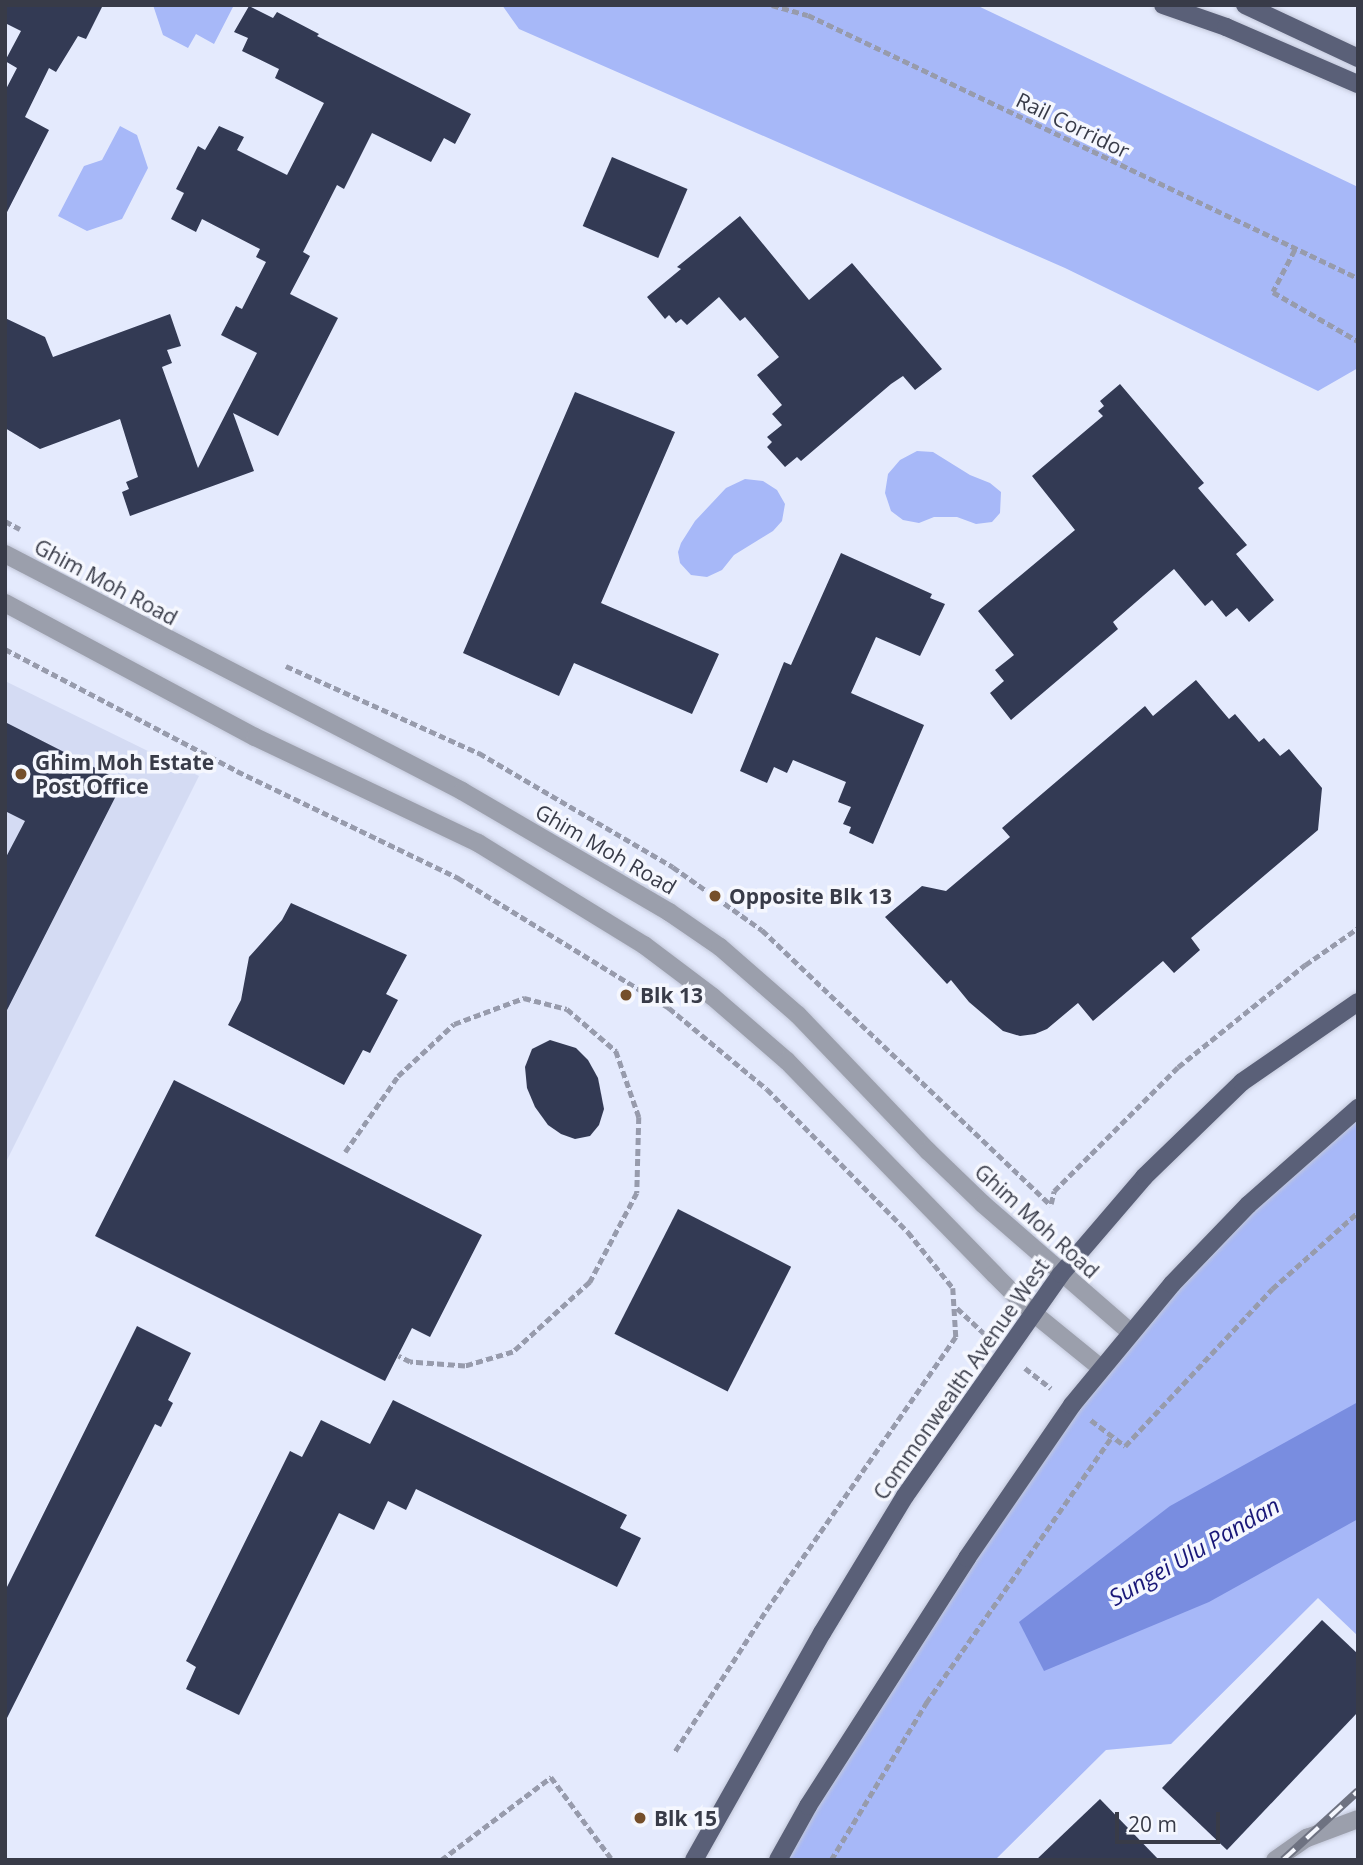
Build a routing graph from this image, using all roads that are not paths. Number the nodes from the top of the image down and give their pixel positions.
1 (1163, 5) edge
2 (1245, 5) edge
3 (1358, 58) edge
4 (1358, 84) edge
5 (5, 554) edge
6 (5, 603) edge
7 (1358, 1002) edge
8 (1358, 1108) edge
9 (1061, 1274) junction
10 (1032, 1312) junction
11 (1130, 1332) junction
12 (1101, 1368) junction
13 (1358, 1819) edge
14 (694, 1860) edge
15 (778, 1860) edge
16 (1275, 1860) edge

1 - 4 main road
2 - 3 main road
5 - 9 street, Ghim Moh Road
6 - 10 street
7 - 9 main road, Commonwealth Avenue West
8 - 11 main road
9 - 10 main road, Commonwealth Avenue West
9 - 11 street, Ghim Moh Road
10 - 12 street
10 - 14 main road, Commonwealth Avenue West
11 - 12 main road
12 - 15 main road
13 - 16 street

